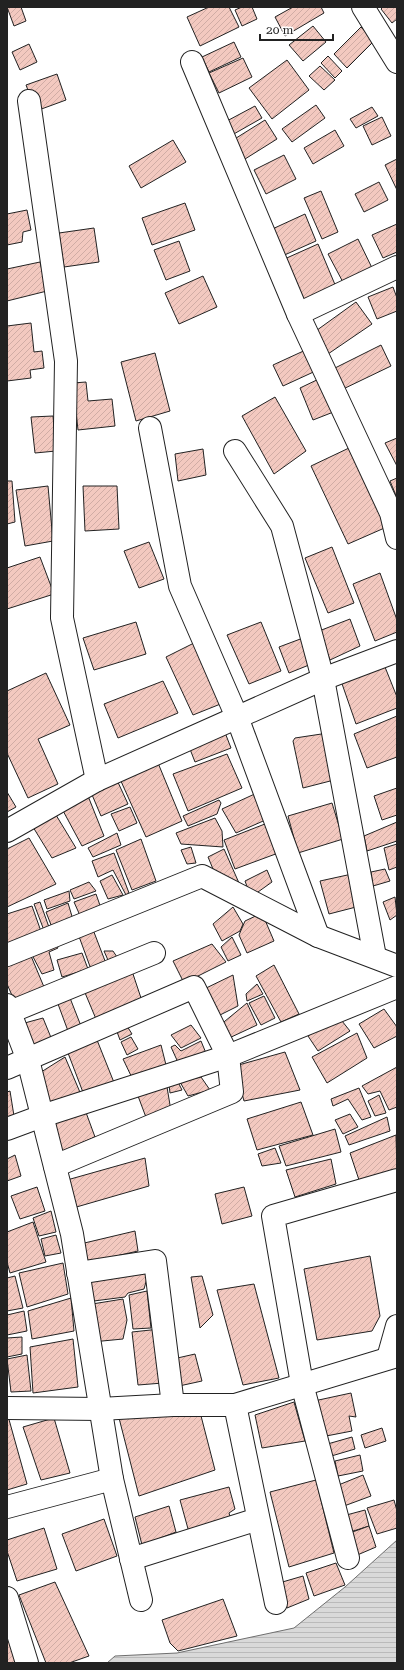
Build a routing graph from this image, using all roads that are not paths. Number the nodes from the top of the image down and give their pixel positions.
1 (363, 7) edge
2 (192, 62) dead end
3 (397, 62) edge
4 (29, 101) dead end
5 (397, 267) edge
6 (298, 314) junction
7 (150, 428) dead end
8 (234, 451) dead end
9 (397, 538) edge
10 (397, 651) edge
11 (323, 679) junction
12 (237, 717) junction
13 (97, 780) junction
14 (7, 831) edge
15 (318, 936) junction
16 (154, 953) dead end
17 (7, 956) edge
18 (375, 957) junction
19 (397, 966) edge
20 (397, 988) edge
21 (8, 1008) edge
22 (228, 1056) junction
23 (28, 1060) junction
24 (7, 1068) edge
25 (42, 1116) junction
26 (7, 1129) edge
27 (55, 1166) junction
28 (397, 1180) edge
29 (78, 1272) junction
30 (397, 1326) edge
31 (392, 1357) edge
32 (302, 1384) junction
33 (173, 1405) junction
34 (235, 1405) junction
35 (7, 1407) edge
36 (100, 1409) junction
37 (112, 1479) junction
38 (7, 1506) edge
39 (258, 1519) junction
40 (348, 1558) dead end
41 (131, 1559) junction
42 (7, 1598) edge
43 (141, 1600) dead end
44 (276, 1603) dead end
45 (27, 1663) edge

1 - 3 street
2 - 6 street
4 - 13 street
5 - 6 street
6 - 9 street
7 - 12 street
8 - 11 street
10 - 11 street
11 - 12 street
11 - 18 street
12 - 13 street
12 - 15 street
13 - 14 street
15 - 17 street
15 - 18 street
16 - 21 street
18 - 19 street
20 - 22 street
21 - 23 street
22 - 23 street
22 - 25 street
22 - 27 street
23 - 24 street
23 - 25 street
25 - 26 street
25 - 27 street
27 - 29 street
28 - 32 street
29 - 33 street
29 - 36 street
30 - 31 street
31 - 32 street
32 - 34 street
32 - 40 street
33 - 34 street
33 - 36 street
34 - 39 street
35 - 36 street
36 - 37 street
37 - 38 street
37 - 41 street
39 - 41 street
39 - 44 street
41 - 43 street
42 - 45 street

